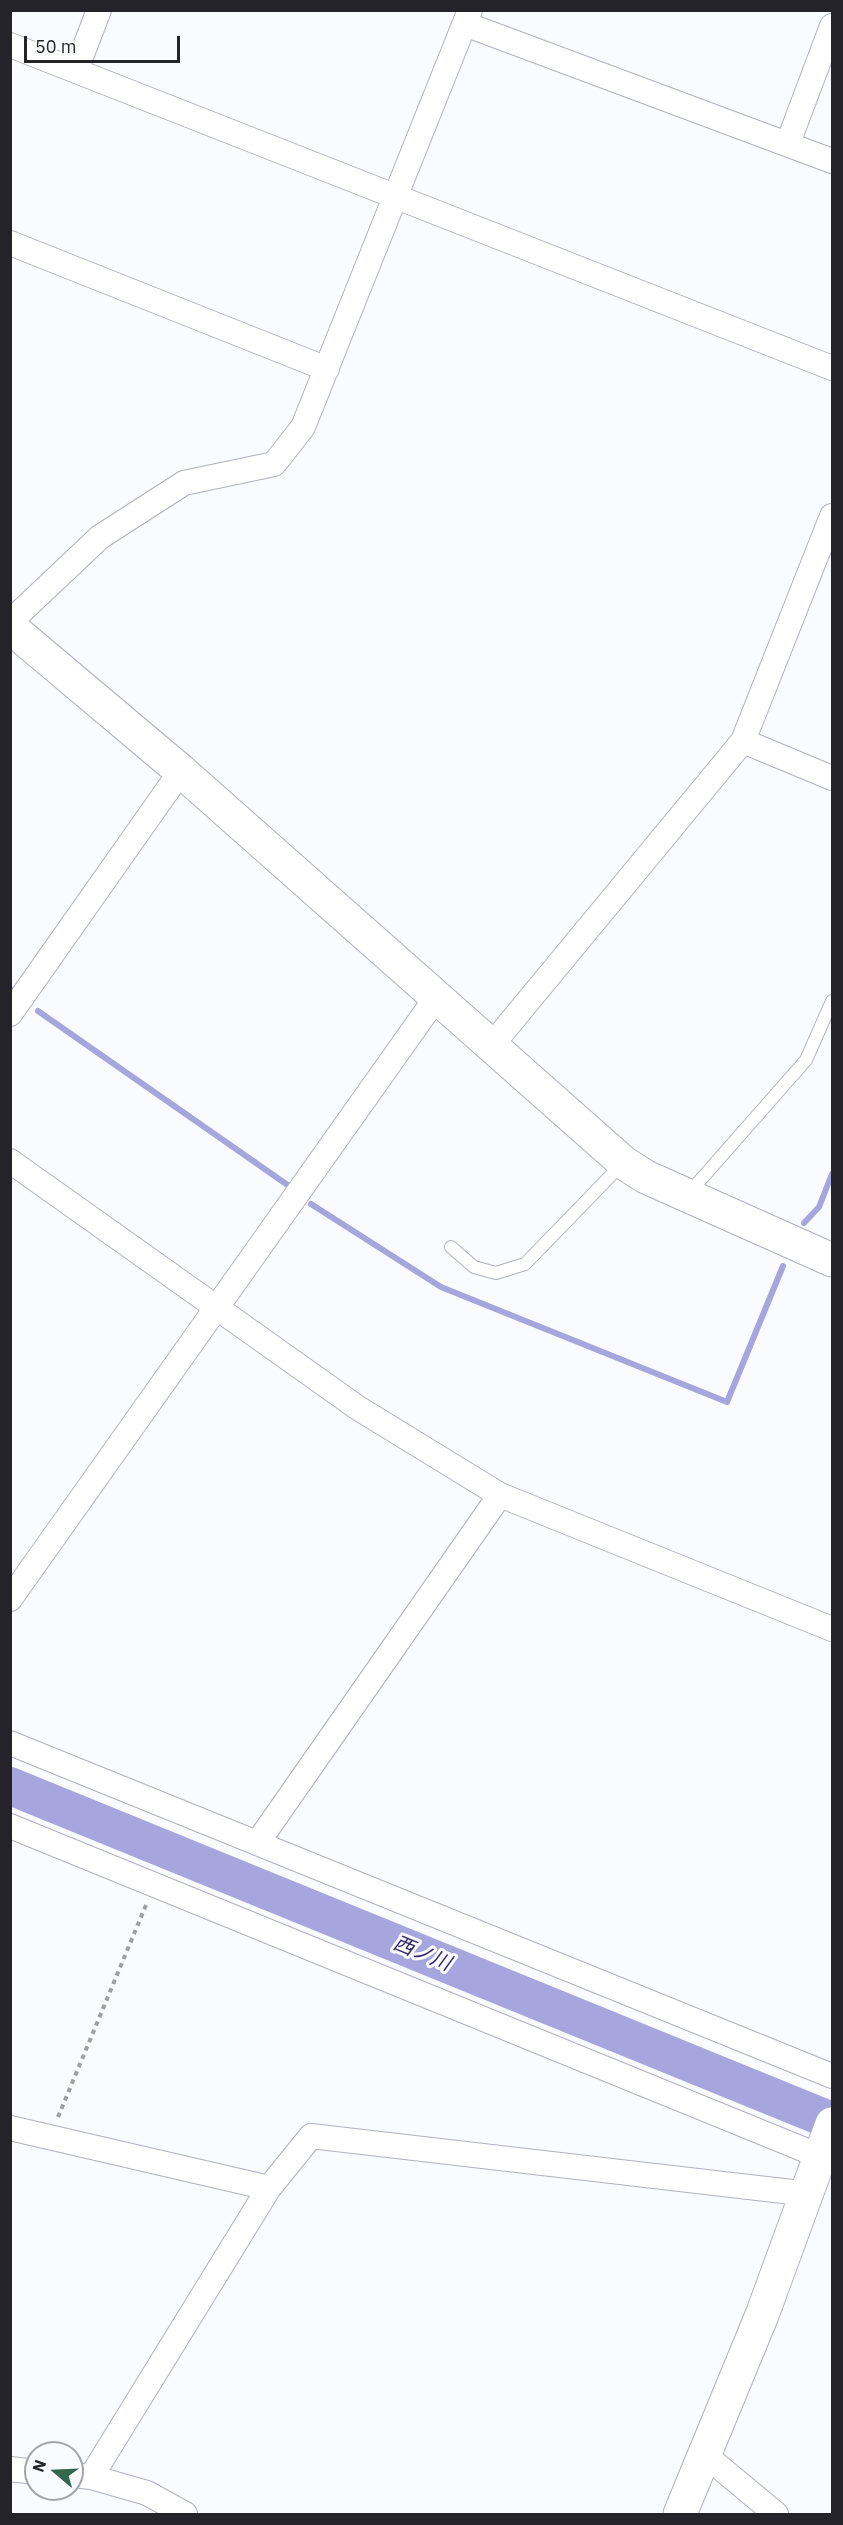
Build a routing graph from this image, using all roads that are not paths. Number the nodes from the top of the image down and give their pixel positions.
1 (99, 10) edge
2 (468, 17) edge
3 (832, 26) edge
4 (10, 45) edge
5 (76, 70) junction
6 (788, 143) junction
7 (832, 161) edge
8 (395, 195) junction
9 (10, 243) edge
10 (832, 368) edge
11 (327, 369) junction
12 (832, 516) edge
13 (10, 622) edge
14 (10, 627) edge
15 (743, 741) junction
16 (181, 771) junction
17 (832, 778) edge
18 (436, 998) junction
19 (832, 1001) edge
20 (10, 1014) edge
21 (491, 1046) junction
22 (10, 1161) edge
23 (624, 1162) junction
24 (688, 1194) junction
25 (451, 1247) dead end
26 (832, 1260) edge
27 (217, 1308) junction
28 (500, 1495) junction
29 (10, 1599) edge
30 (832, 1629) edge
31 (10, 1743) edge
32 (10, 1826) edge
33 (258, 1842) junction
34 (832, 2076) edge
35 (10, 2128) edge
36 (828, 2146) edge
37 (269, 2188) junction
38 (808, 2194) junction
39 (705, 2455) junction
40 (84, 2473) edge
41 (84, 2477) edge
42 (185, 2514) edge
43 (680, 2514) edge
44 (776, 2514) edge

1 - 5 street
2 - 6 street
2 - 8 street
3 - 6 street
4 - 5 street
5 - 8 street
6 - 7 street
8 - 10 street
8 - 11 street
9 - 11 street
11 - 13 street
12 - 15 street
14 - 16 street
15 - 17 street
15 - 21 street
16 - 18 street
16 - 20 street
18 - 21 street
18 - 27 street
19 - 24 lane
21 - 23 street
22 - 27 street
23 - 24 street
23 - 25 lane
24 - 26 street
27 - 28 street
27 - 29 street
28 - 30 street
28 - 33 street
31 - 33 street
32 - 36 street
33 - 34 street
35 - 37 street
36 - 38 street
37 - 38 street
37 - 40 street
38 - 39 street
39 - 43 street
39 - 44 street
41 - 42 street

